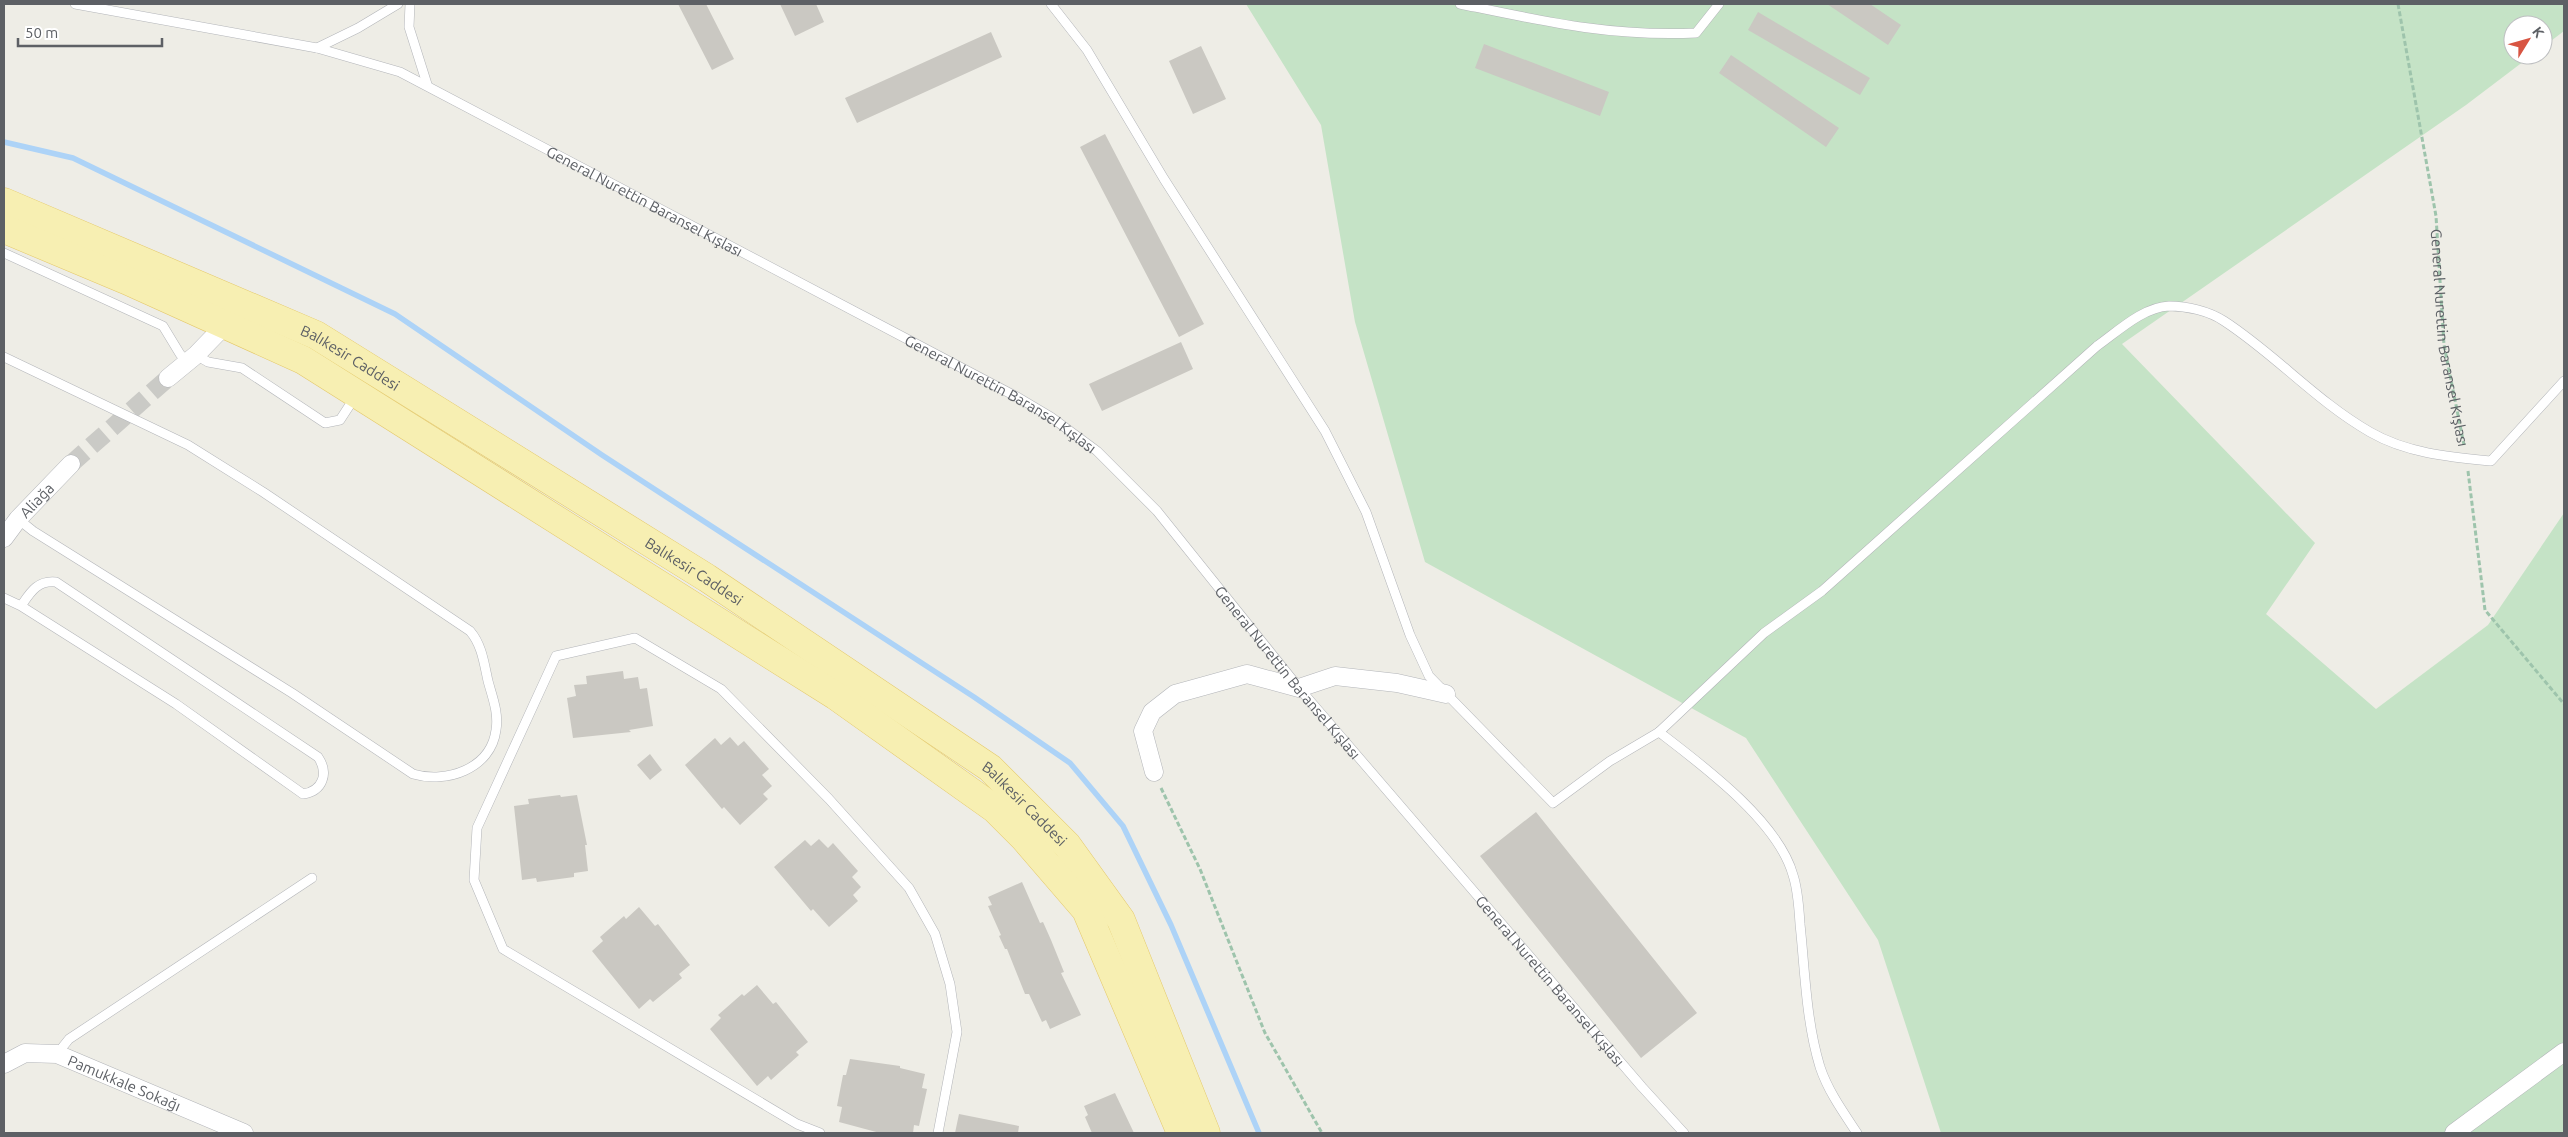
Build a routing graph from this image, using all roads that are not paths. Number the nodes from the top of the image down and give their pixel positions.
1 (75, 4) edge
2 (398, 4) edge
3 (410, 4) edge
4 (1051, 4) edge
5 (1460, 4) edge
6 (1720, 4) edge
7 (317, 48) junction
8 (427, 84) junction
9 (4, 202) edge
10 (4, 229) edge
11 (4, 253) edge
12 (225, 325) junction
13 (4, 357) edge
14 (192, 358) junction
15 (168, 378) tunnel mouth
16 (2564, 381) edge
17 (357, 394) junction
18 (71, 464) tunnel mouth
19 (18, 519) junction
20 (4, 538) edge
21 (4, 598) edge
22 (21, 606) junction
23 (1299, 688) junction
24 (1446, 694) junction
25 (1659, 732) junction
26 (1154, 772) road end
27 (312, 878) dead end
28 (2564, 1052) edge
29 (57, 1054) junction
30 (4, 1064) edge
31 (244, 1133) edge
32 (820, 1133) edge
33 (938, 1133) edge
34 (1181, 1133) edge
35 (1206, 1133) edge
36 (1684, 1133) edge
37 (1856, 1133) edge
38 (2454, 1133) edge

1 - 7 lane, General Nurettin Baransel Kışlası
2 - 7 lane
3 - 8 lane
4 - 24 lane
5 - 6 lane
7 - 8 lane, General Nurettin Baransel Kışlası
8 - 23 lane, General Nurettin Baransel Kışlası
9 - 35 main road, Balıkesir Caddesi
10 - 12 main road, Balıkesir Caddesi
11 - 14 lane
12 - 14 street
12 - 17 main road, Balıkesir Caddesi
13 - 19 lane
14 - 15 street
14 - 17 lane
16 - 25 lane
17 - 34 main road, Balıkesir Caddesi
18 - 19 street, Aliağa
19 - 20 street, Aliağa
21 - 22 lane
22 - 22 lane
23 - 24 street
23 - 26 street
23 - 36 lane, General Nurettin Baransel Kışlası
24 - 25 lane
25 - 37 lane
27 - 29 lane
28 - 38 street
29 - 30 street, Pamukkale Sokağı
29 - 31 street, Pamukkale Sokağı
32 - 33 lane

